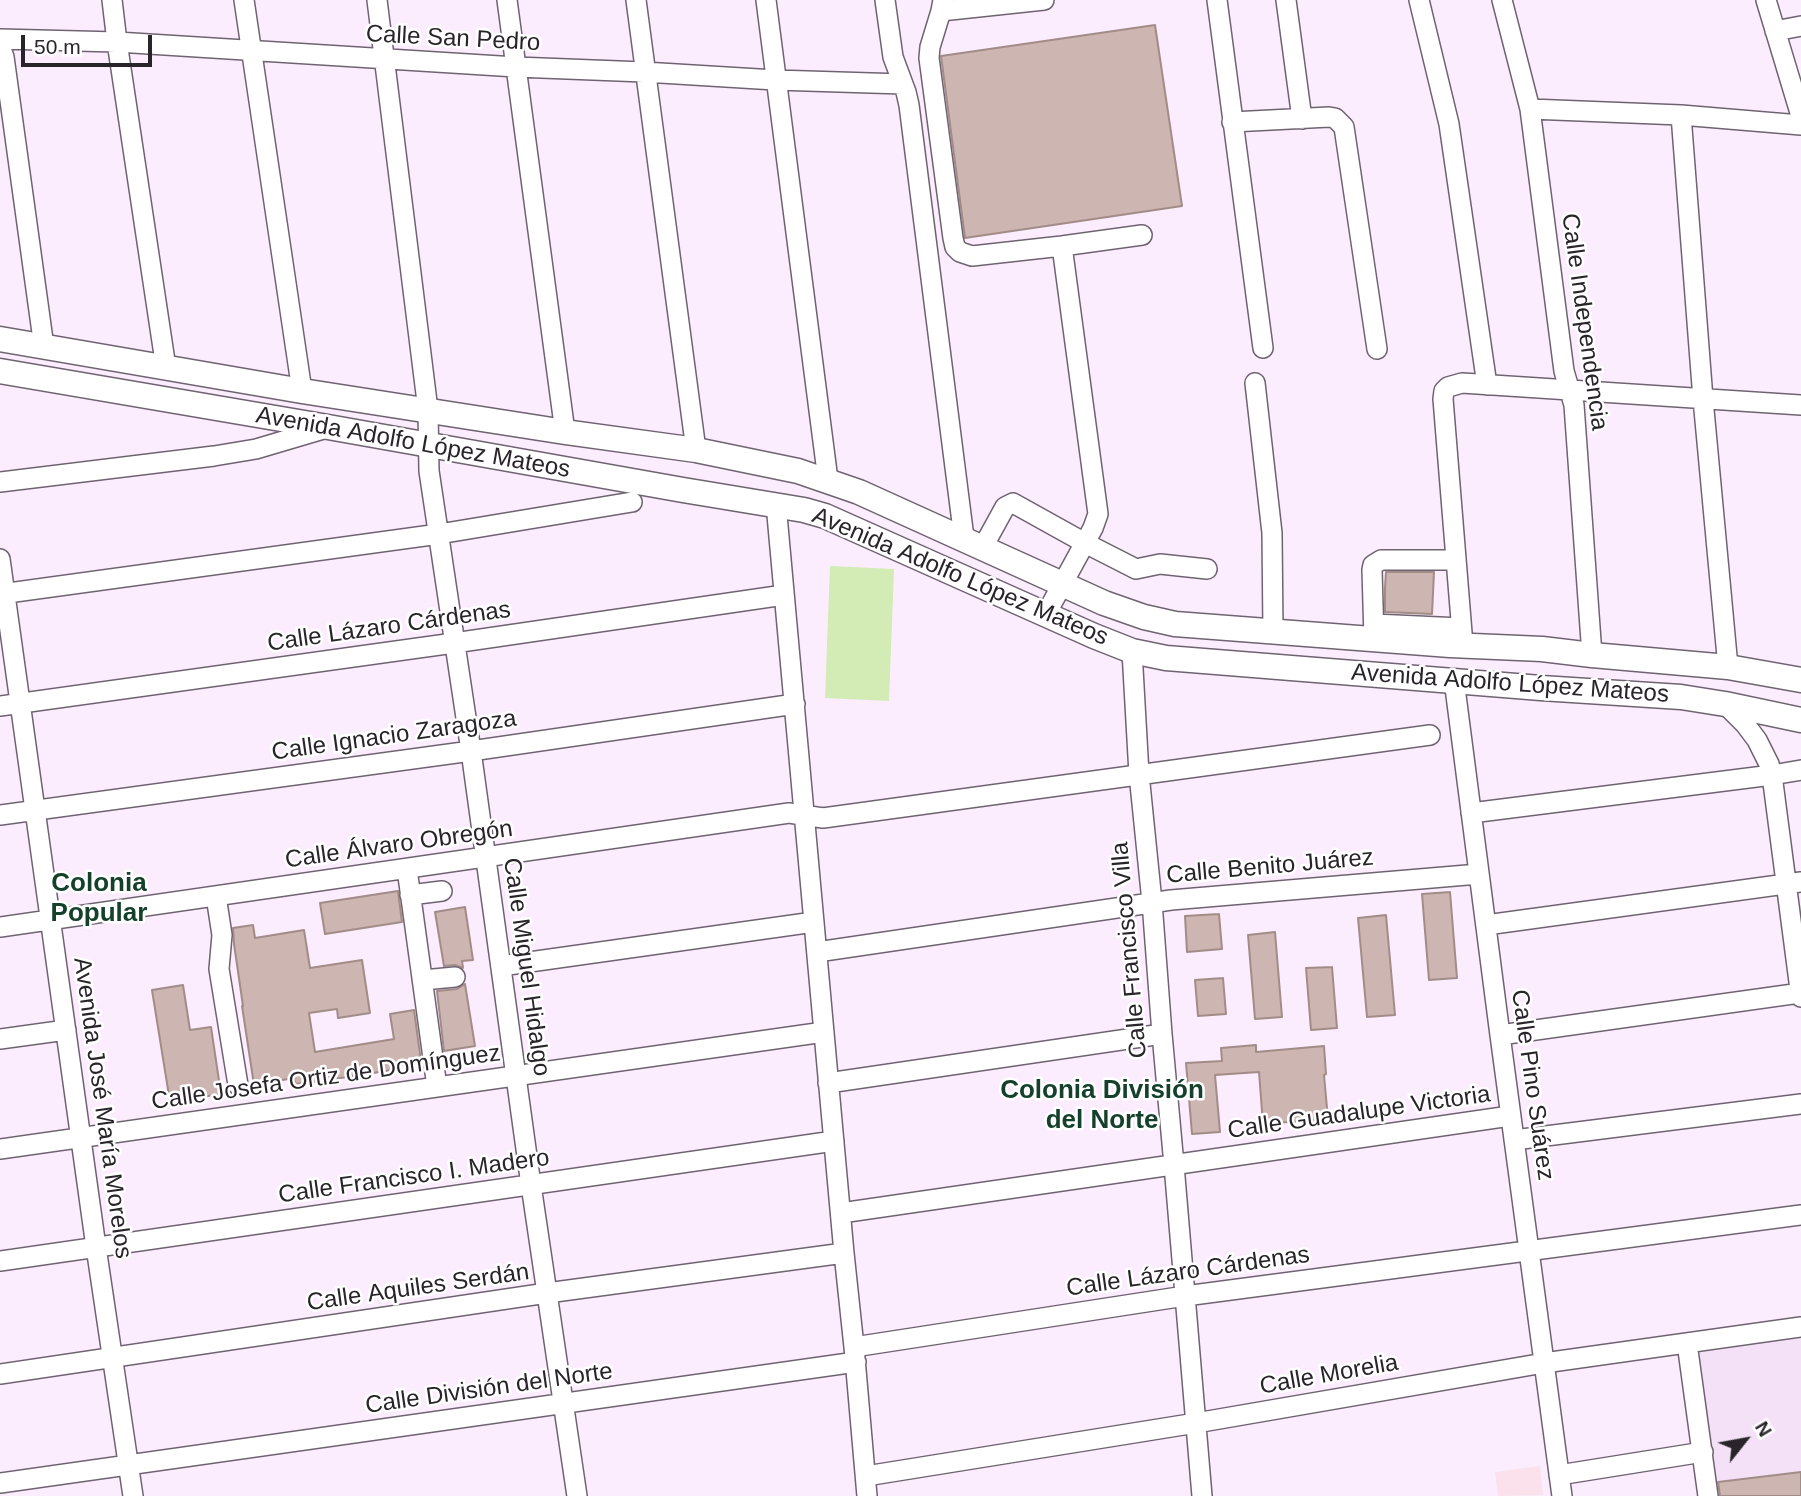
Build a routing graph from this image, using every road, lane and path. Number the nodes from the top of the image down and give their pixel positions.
1 (112, 0) edge
2 (244, 0) edge
3 (377, 0) edge
4 (508, 0) edge
5 (636, 0) edge
6 (766, 0) edge
7 (885, 0) edge
8 (1044, 0) edge
9 (1217, 0) edge
10 (1286, 0) edge
11 (1419, 0) edge
12 (1502, 0) edge
13 (1766, 0) edge
14 (942, 6) edge
15 (1801, 26) edge
16 (1775, 31) junction
17 (0, 39) edge
18 (117, 42) junction
19 (0, 46) edge
20 (251, 51) junction
21 (384, 60) junction
22 (516, 67) junction
23 (644, 72) junction
24 (775, 80) junction
25 (903, 84) junction
26 (1530, 109) junction
27 (1681, 115) junction
28 (1801, 116) edge
29 (1302, 119) junction
30 (1232, 122) junction
31 (1801, 125) edge
32 (1142, 235) dead end
33 (1062, 246) junction
34 (0, 339) edge
35 (44, 346) junction
36 (1263, 348) dead end
37 (1377, 349) dead end
38 (166, 368) junction
39 (0, 372) edge
40 (1255, 383) dead end
41 (1487, 385) junction
42 (1569, 389) junction
43 (302, 391) junction
44 (1703, 399) junction
45 (1801, 405) edge
46 (428, 410) junction
47 (328, 427) junction
48 (565, 432) junction
49 (428, 445) junction
50 (696, 450) junction
51 (828, 480) junction
52 (0, 482) edge
53 (632, 502) dead end
54 (776, 504) junction
55 (439, 534) junction
56 (973, 543) junction
57 (1084, 543) junction
58 (0, 559) edge
59 (1449, 560) junction
60 (1207, 569) dead end
61 (1063, 583) junction
62 (2, 593) edge
63 (784, 595) junction
64 (1046, 614) junction
65 (1273, 632) junction
66 (1374, 632) junction
67 (1456, 636) junction
68 (454, 643) junction
69 (1542, 649) junction
70 (1132, 651) junction
71 (1592, 655) junction
72 (1728, 667) junction
73 (1454, 680) junction
74 (1801, 680) edge
75 (1541, 688) junction
76 (20, 703) junction
77 (795, 704) junction
78 (1725, 704) junction
79 (0, 706) edge
80 (1801, 720) edge
81 (1430, 735) dead end
82 (471, 751) junction
83 (1801, 770) edge
84 (1139, 774) junction
85 (1772, 775) junction
86 (36, 809) junction
87 (1471, 813) junction
88 (0, 815) edge
89 (805, 816) junction
90 (485, 857) junction
91 (407, 869) junction
92 (1479, 874) junction
93 (1793, 883) edge
94 (442, 891) dead end
95 (410, 895) junction
96 (216, 896) junction
97 (1152, 902) junction
98 (51, 919) junction
99 (814, 922) junction
100 (1486, 925) junction
101 (0, 927) edge
102 (817, 952) junction
103 (501, 966) junction
104 (455, 977) dead end
105 (423, 980) junction
106 (1801, 994) edge
107 (66, 1030) junction
108 (824, 1032) junction
109 (1162, 1034) junction
110 (1500, 1035) junction
111 (0, 1039) edge
112 (517, 1076) junction
113 (828, 1083) junction
114 (239, 1086) dead end
115 (437, 1087) junction
116 (1801, 1104) edge
117 (1510, 1116) junction
118 (81, 1138) junction
119 (834, 1140) junction
120 (1514, 1140) junction
121 (0, 1149) edge
122 (1174, 1165) junction
123 (531, 1185) junction
124 (841, 1213) junction
125 (1801, 1215) edge
126 (96, 1248) junction
127 (1530, 1251) junction
128 (844, 1253) junction
129 (0, 1261) edge
130 (547, 1293) junction
131 (1185, 1296) junction
132 (1801, 1327) edge
133 (1686, 1343) junction
134 (855, 1354) junction
135 (113, 1358) junction
136 (1544, 1363) junction
137 (0, 1374) edge
138 (563, 1403) junction
139 (1196, 1423) junction
140 (1703, 1452) junction
141 (129, 1465) junction
142 (1559, 1475) junction
143 (866, 1476) junction
144 (0, 1483) edge
145 (133, 1496) edge
146 (577, 1496) edge
147 (867, 1496) edge
148 (1202, 1496) edge
149 (1562, 1496) edge
150 (1709, 1496) edge

1 - 18 street
2 - 20 street
3 - 21 street, Calle Miguel Hidalgo
4 - 22 street
5 - 23 street
6 - 24 street
7 - 25 street
8 - 14 street
9 - 30 street
10 - 29 street
11 - 41 street
12 - 26 street, Calle Independencia
13 - 16 street
14 - 33 street
15 - 16 street
16 - 28 street
17 - 18 street, Calle San Pedro
18 - 20 street, Calle San Pedro
18 - 38 street
19 - 35 street
20 - 21 street, Calle San Pedro
20 - 43 street
21 - 22 street, Calle San Pedro
21 - 46 street, Calle Miguel Hidalgo
22 - 23 street, Calle San Pedro
22 - 48 street
23 - 24 street, Calle San Pedro
23 - 50 street
24 - 25 street, Calle San Pedro
24 - 51 street
25 - 56 street
26 - 27 street
26 - 42 street, Calle Independencia
27 - 31 street
27 - 44 street
29 - 30 street
29 - 37 street
30 - 36 street
32 - 33 street
33 - 57 street
34 - 35 main road, Avenida Adolfo López Mateos
35 - 38 main road, Avenida Adolfo López Mateos
38 - 43 main road, Avenida Adolfo López Mateos
39 - 47 main road, Avenida Adolfo López Mateos
40 - 65 street
41 - 42 street
41 - 59 street
42 - 44 street
42 - 71 street, Calle Independencia
43 - 46 main road, Avenida Adolfo López Mateos
44 - 45 street
44 - 72 street
46 - 48 main road, Avenida Adolfo López Mateos
46 - 49 street, Calle Miguel Hidalgo
47 - 49 main road, Avenida Adolfo López Mateos
47 - 52 street
48 - 50 main road, Avenida Adolfo López Mateos
49 - 54 main road, Avenida Adolfo López Mateos
49 - 55 street, Calle Miguel Hidalgo
50 - 51 main road, Avenida Adolfo López Mateos
51 - 56 main road, Avenida Adolfo López Mateos
53 - 55 street
54 - 63 street
54 - 64 main road, Avenida Adolfo López Mateos
55 - 62 street
55 - 68 street, Calle Miguel Hidalgo
56 - 57 street
56 - 61 main road, Avenida Adolfo López Mateos
57 - 60 street
57 - 61 street
58 - 62 street, Avenida José María Morelos
59 - 66 street
59 - 67 street
61 - 64 street
61 - 65 main road, Avenida Adolfo López Mateos
62 - 76 street, Avenida José María Morelos
63 - 68 street, Calle Lázaro Cárdenas
63 - 77 street
64 - 70 main road, Avenida Adolfo López Mateos
65 - 66 main road, Avenida Adolfo López Mateos
66 - 67 main road, Avenida Adolfo López Mateos
67 - 69 main road, Avenida Adolfo López Mateos
68 - 76 street, Calle Lázaro Cárdenas
68 - 82 street, Calle Miguel Hidalgo
69 - 71 main road, Avenida Adolfo López Mateos
69 - 75 main road
70 - 73 main road, Avenida Adolfo López Mateos
70 - 84 street, Calle Francisco Villa
71 - 72 main road, Avenida Adolfo López Mateos
72 - 74 main road, Avenida Adolfo López Mateos
73 - 75 main road, Avenida Adolfo López Mateos
73 - 87 street, Calle Pino Suárez
75 - 78 main road, Avenida Adolfo López Mateos
76 - 79 street, Calle Lázaro Cárdenas
76 - 86 street, Avenida José María Morelos
77 - 82 street, Calle Ignacio Zaragoza
77 - 89 street
78 - 80 main road, Avenida Adolfo López Mateos
78 - 85 street
81 - 84 street, Calle Álvaro Obregón
82 - 86 street, Calle Ignacio Zaragoza
82 - 90 street, Calle Miguel Hidalgo
83 - 85 street
84 - 89 street, Calle Álvaro Obregón
84 - 97 street, Calle Francisco Villa
85 - 87 street
85 - 93 street
86 - 88 street, Calle Ignacio Zaragoza
86 - 98 street, Avenida José María Morelos
87 - 92 street, Calle Pino Suárez
89 - 90 street, Calle Álvaro Obregón
89 - 99 street
90 - 91 street, Calle Álvaro Obregón
90 - 103 street, Calle Miguel Hidalgo
91 - 95 street
91 - 96 street, Calle Álvaro Obregón
92 - 97 street, Calle Benito Juárez
92 - 100 street, Calle Pino Suárez
93 - 100 street
93 - 106 street
94 - 95 street
95 - 105 street
96 - 98 street, Calle Álvaro Obregón
96 - 114 street
97 - 102 street, Calle Benito Juárez
97 - 109 street, Calle Francisco Villa
98 - 101 street, Calle Álvaro Obregón
98 - 107 street, Avenida José María Morelos
99 - 102 street
99 - 103 street
100 - 110 street, Calle Pino Suárez
102 - 108 street
103 - 112 street, Calle Miguel Hidalgo
104 - 105 street
105 - 115 street
106 - 110 street
107 - 111 street
107 - 118 street, Avenida José María Morelos
108 - 112 street, Calle Josefa Ortiz de Domínguez
108 - 113 street
109 - 113 street
109 - 122 street, Calle Francisco Villa
110 - 117 street, Calle Pino Suárez
112 - 115 street, Calle Josefa Ortiz de Domínguez
112 - 123 street, Calle Miguel Hidalgo
113 - 119 street
115 - 118 street, Calle Josefa Ortiz de Domínguez
116 - 120 street
117 - 120 street, Calle Pino Suárez
117 - 122 street, Calle Guadalupe Victoria
118 - 121 street, Calle Josefa Ortiz de Domínguez
118 - 126 street, Avenida José María Morelos
119 - 123 street, Calle Francisco I. Madero
119 - 124 street
120 - 127 street, Calle Pino Suárez
122 - 124 street, Calle Guadalupe Victoria
122 - 131 street, Calle Francisco Villa
123 - 126 street, Calle Francisco I. Madero
123 - 130 street, Calle Miguel Hidalgo
124 - 128 street
125 - 127 street, Calle Lázaro Cárdenas
126 - 129 street, Calle Francisco I. Madero
126 - 135 street, Avenida José María Morelos
127 - 131 street, Calle Lázaro Cárdenas
127 - 136 street, Calle Pino Suárez
128 - 130 street, Calle Aquiles Serdán
128 - 134 street
130 - 135 street, Calle Aquiles Serdán
130 - 138 street, Calle Miguel Hidalgo
131 - 134 street, Calle Lázaro Cárdenas
131 - 139 street, Calle Francisco Villa
132 - 133 street, Calle Morelia
133 - 136 street, Calle Morelia
133 - 140 street
134 - 138 street, Calle División del Norte
134 - 143 street
135 - 137 street, Calle Aquiles Serdán
135 - 141 street, Avenida José María Morelos
136 - 139 street, Calle Morelia
136 - 142 street, Calle Pino Suárez
138 - 141 street, Calle División del Norte
138 - 146 street, Calle Miguel Hidalgo
139 - 143 street, Calle Morelia
139 - 148 street, Calle Francisco Villa
140 - 142 street
140 - 150 street
141 - 144 street, Calle División del Norte
141 - 145 street, Avenida José María Morelos
142 - 149 street, Calle Pino Suárez
143 - 147 street

